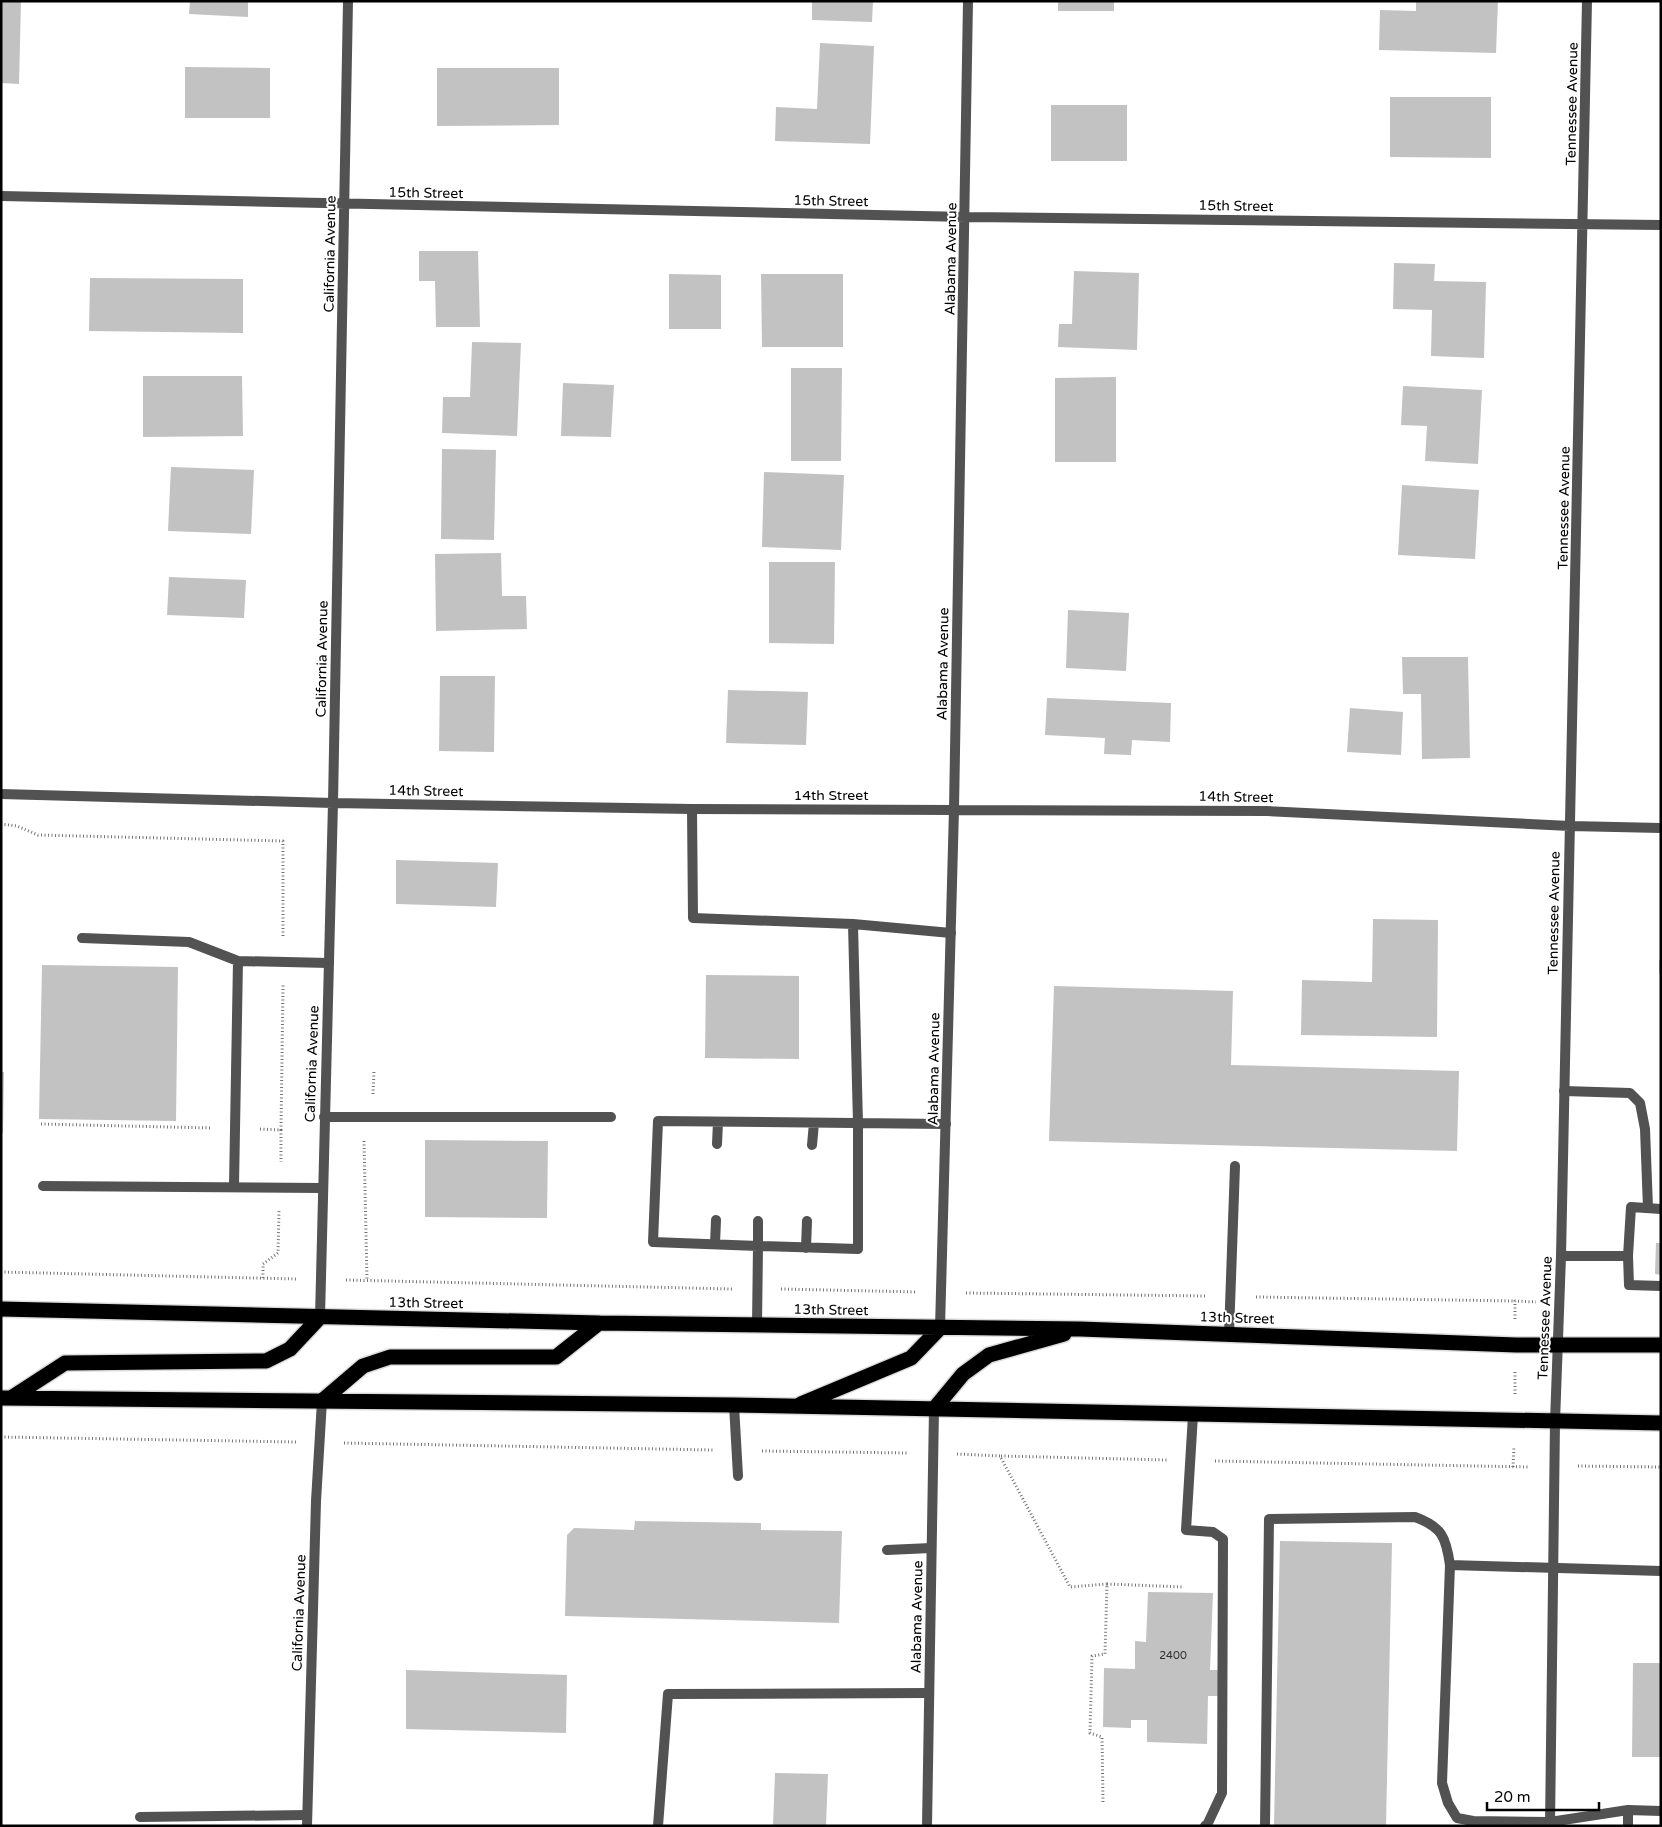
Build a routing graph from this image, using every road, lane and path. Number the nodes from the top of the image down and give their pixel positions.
1 (348, 1) edge
2 (968, 1) edge
3 (1587, 1) edge
4 (1, 196) edge
5 (345, 205) junction
6 (966, 218) junction
7 (1584, 223) junction
8 (1661, 225) edge
9 (1, 794) edge
10 (333, 803) junction
11 (692, 809) junction
12 (954, 809) junction
13 (1, 824) edge
14 (1570, 826) junction
15 (1661, 828) edge
16 (854, 924) junction
17 (951, 933) junction
18 (82, 938) dead end
19 (238, 961) junction
20 (283, 962) junction
21 (329, 963) junction
22 (374, 1071) dead end
23 (1564, 1091) junction
24 (324, 1117) junction
25 (370, 1117) junction
26 (611, 1117) dead end
27 (718, 1122) junction
28 (814, 1123) junction
29 (41, 1124) dead end
30 (858, 1124) junction
31 (946, 1124) junction
32 (235, 1128) junction
33 (281, 1130) junction
34 (717, 1144) dead end
35 (812, 1145) dead end
36 (1235, 1166) dead end
37 (43, 1186) dead end
38 (234, 1186) junction
39 (280, 1187) junction
40 (322, 1188) junction
41 (1648, 1208) junction
42 (1661, 1209) edge
43 (716, 1220) dead end
44 (758, 1221) dead end
45 (807, 1222) dead end
46 (715, 1244) junction
47 (758, 1246) junction
48 (806, 1248) junction
49 (1561, 1256) junction
50 (1628, 1256) junction
51 (263, 1278) dead end
52 (367, 1281) dead end
53 (1661, 1286) edge
54 (1, 1309) edge
55 (320, 1318) junction
56 (599, 1323) junction
57 (757, 1325) junction
58 (940, 1328) junction
59 (1080, 1329) junction
60 (1229, 1334) junction
61 (1558, 1345) junction
62 (1661, 1345) edge
63 (6, 1398) edge
64 (322, 1401) junction
65 (734, 1406) junction
66 (795, 1406) junction
67 (934, 1409) junction
68 (1193, 1415) junction
69 (1555, 1422) junction
70 (1661, 1423) edge
71 (1, 1437) edge
72 (319, 1443) junction
73 (736, 1450) junction
74 (933, 1453) junction
75 (1000, 1456) junction
76 (1190, 1460) junction
77 (1554, 1466) junction
78 (1661, 1467) edge
79 (738, 1476) dead end
80 (931, 1548) junction
81 (888, 1550) dead end
82 (1450, 1565) junction
83 (1553, 1568) junction
84 (1661, 1571) edge
85 (1107, 1584) junction
86 (1184, 1587) dead end
87 (929, 1693) junction
88 (1103, 1803) dead end
89 (1628, 1810) junction
90 (1661, 1811) edge
91 (307, 1815) junction
92 (140, 1817) dead end
93 (1473, 1824) edge
94 (1550, 1824) edge
95 (307, 1826) edge
96 (658, 1826) edge
97 (927, 1826) edge
98 (1204, 1826) edge
99 (1265, 1826) edge
100 (1628, 1826) edge

1 - 5 street, California Avenue
2 - 6 street, Alabama Avenue
3 - 7 street, Tennessee Avenue
4 - 5 street, 15th Street
5 - 6 street, 15th Street
5 - 10 street, California Avenue
6 - 7 street, 15th Street
6 - 12 street, Alabama Avenue
7 - 8 street, 15th Street
7 - 14 street, Tennessee Avenue
9 - 10 street, 14th Street
10 - 11 street, 14th Street
10 - 21 street, California Avenue
11 - 12 street, 14th Street
11 - 16 street
12 - 14 street, 14th Street
12 - 17 street, Alabama Avenue
13 - 20 path
14 - 15 street, 14th Street
14 - 23 street, Tennessee Avenue
16 - 17 street
16 - 30 street
17 - 31 street, Alabama Avenue
18 - 19 street
19 - 20 street
19 - 32 street
20 - 21 street
20 - 33 path
21 - 24 street, California Avenue
22 - 25 path
23 - 41 street
23 - 49 street, Tennessee Avenue
24 - 25 street
24 - 40 street, California Avenue
25 - 26 street
25 - 52 path
27 - 28 street
27 - 34 street
27 - 46 street
28 - 30 street
28 - 35 street
29 - 32 path
30 - 31 street
30 - 48 street
31 - 58 street, Alabama Avenue
32 - 33 path
32 - 38 street
33 - 39 path
36 - 60 street
37 - 38 street
38 - 39 street
39 - 40 street
39 - 51 path
40 - 55 street, California Avenue
41 - 42 street
41 - 50 street
43 - 46 street
44 - 47 street
45 - 48 street
46 - 47 street
47 - 48 street
47 - 57 street
49 - 50 street
49 - 61 street, Tennessee Avenue
50 - 53 street
54 - 55 highway, 13th Street
55 - 56 highway, 13th Street
55 - 63 highway
56 - 57 highway, 13th Street
56 - 64 highway
57 - 58 highway, 13th Street
58 - 59 highway, 13th Street
58 - 66 highway
59 - 60 highway, 13th Street
59 - 67 highway
60 - 61 highway, 13th Street
61 - 62 highway, 13th Street
61 - 69 street, Tennessee Avenue
63 - 64 highway
64 - 65 highway
64 - 72 street, California Avenue
65 - 66 highway
65 - 73 street
66 - 67 highway
67 - 68 highway
67 - 74 street, Alabama Avenue
68 - 69 highway
68 - 76 street
69 - 70 highway
69 - 77 street, Tennessee Avenue
71 - 72 path
72 - 73 path
72 - 91 street, California Avenue
73 - 74 path
73 - 79 street
74 - 75 path
74 - 80 street, Alabama Avenue
75 - 76 path
75 - 85 path
76 - 77 path
76 - 98 street
77 - 78 path
77 - 83 street, Tennessee Avenue
80 - 81 street
80 - 87 street, Alabama Avenue
82 - 83 street
82 - 93 street
82 - 99 street
83 - 84 street
83 - 94 street, Tennessee Avenue
85 - 86 path
85 - 88 path
87 - 96 street
87 - 97 street, Alabama Avenue
89 - 90 street
89 - 94 street
89 - 100 street
91 - 92 street
91 - 95 street, California Avenue
93 - 94 street

